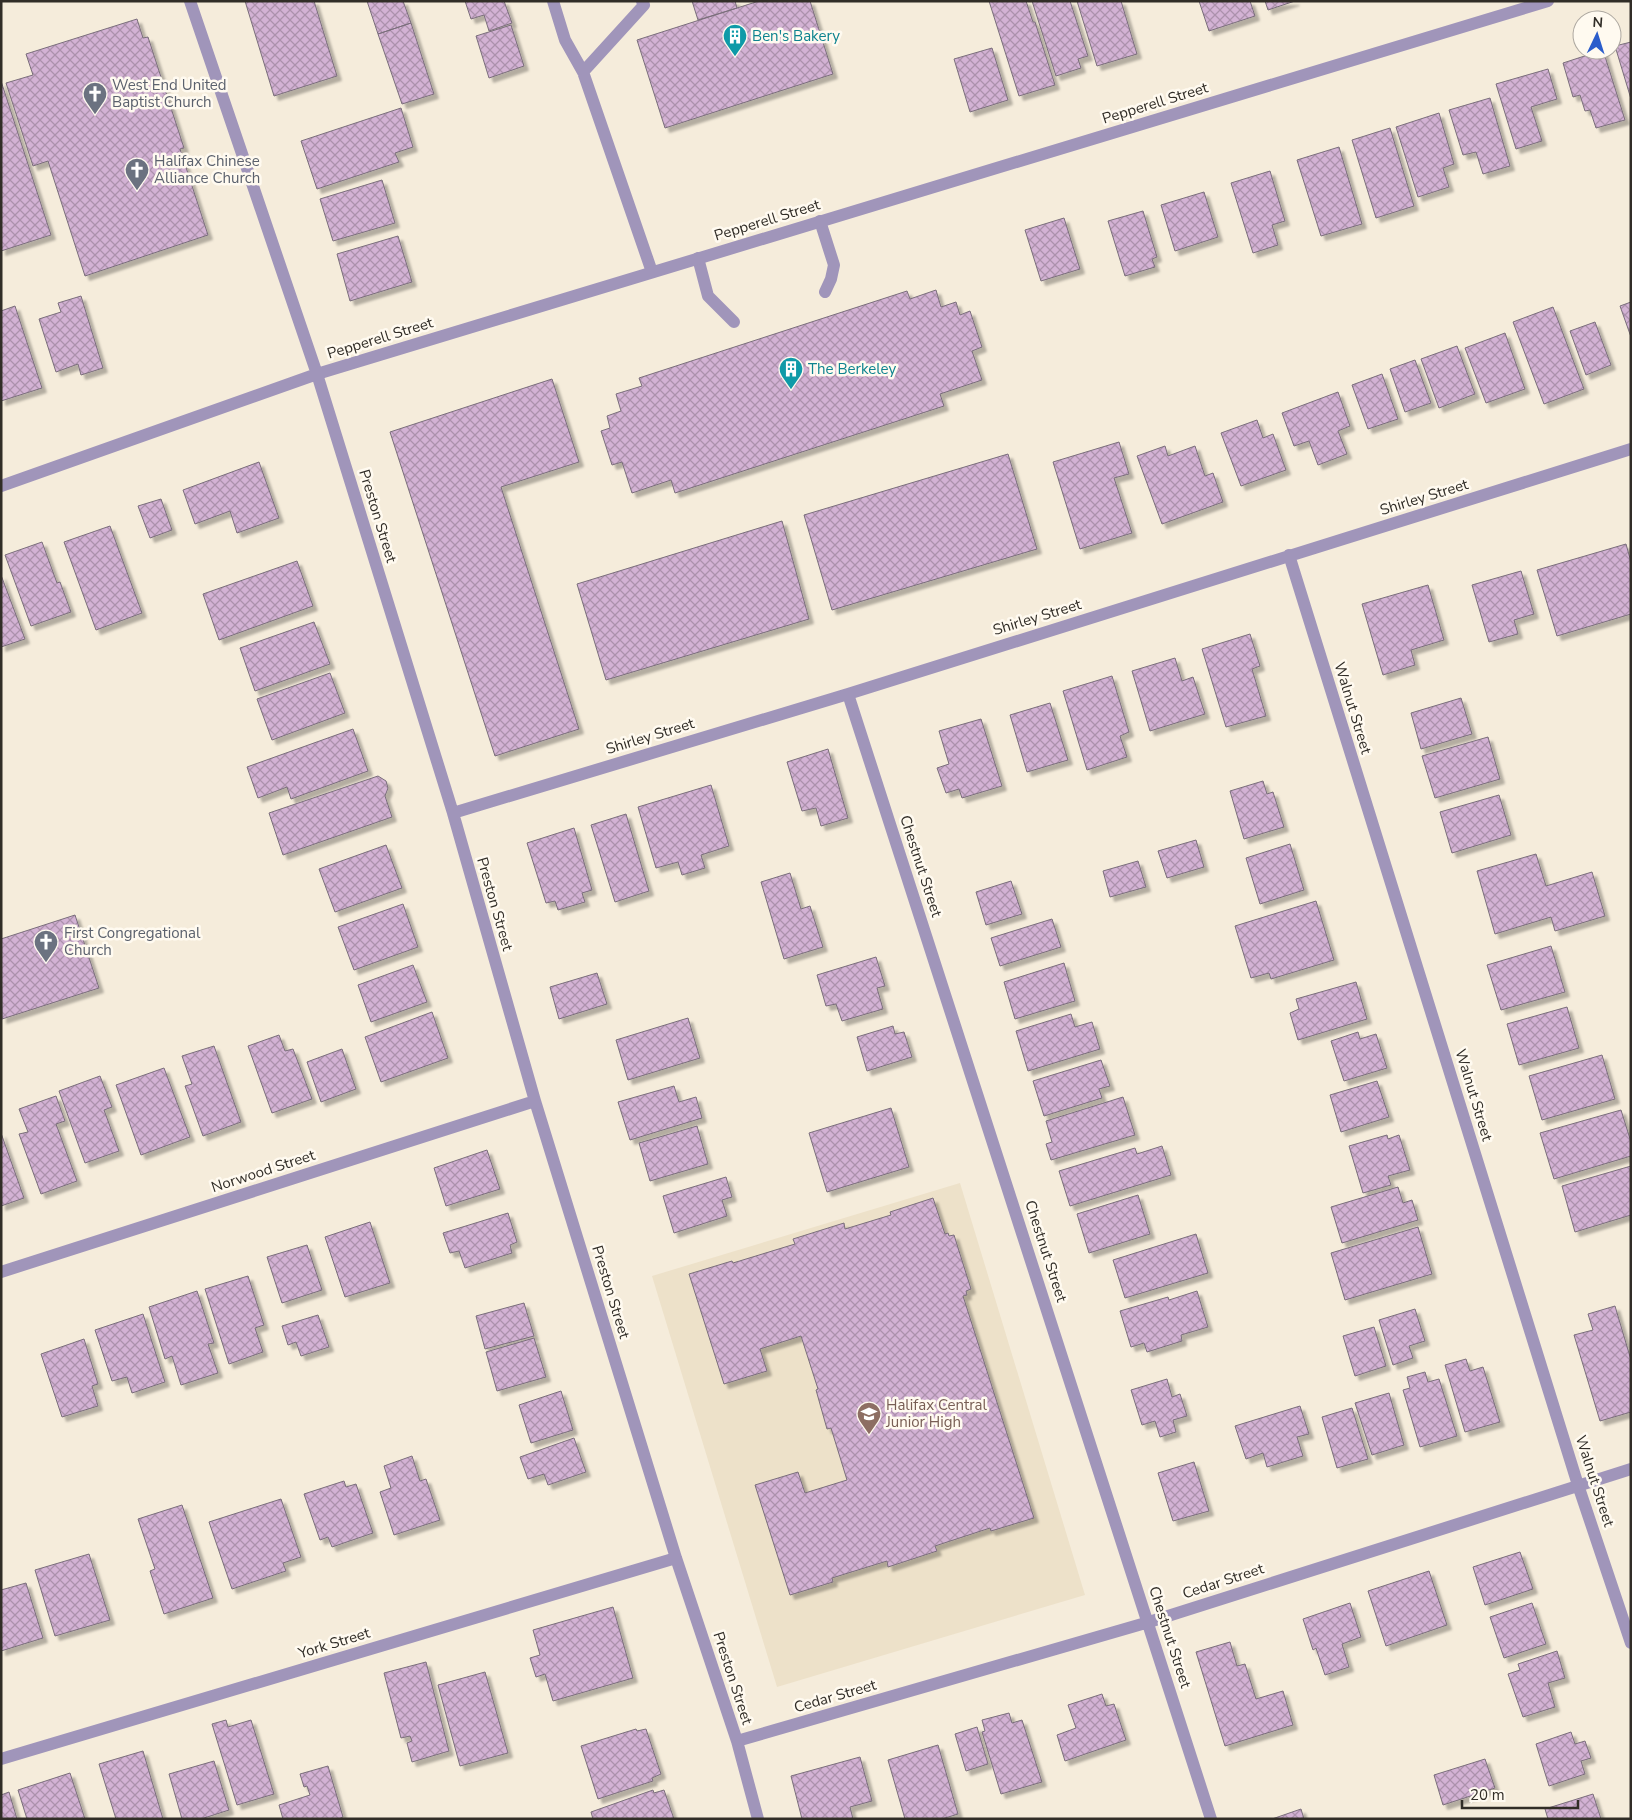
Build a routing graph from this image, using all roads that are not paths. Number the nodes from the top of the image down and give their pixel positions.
1 (190, 1) edge
2 (553, 1) edge
3 (642, 1) edge
4 (1548, 1) edge
5 (583, 72) junction
6 (820, 221) junction
7 (698, 258) junction
8 (652, 272) junction
9 (825, 292) dead end
10 (734, 322) dead end
11 (317, 374) junction
12 (1631, 450) edge
13 (1, 486) edge
14 (1289, 556) junction
15 (848, 694) junction
16 (452, 813) junction
17 (535, 1101) junction
18 (1, 1272) edge
19 (1631, 1470) edge
20 (1578, 1485) junction
21 (676, 1558) junction
22 (1149, 1622) junction
23 (1631, 1643) edge
24 (736, 1742) junction
25 (1, 1759) edge
26 (758, 1819) edge
27 (1211, 1819) edge

1 - 11 street, Preston Street
2 - 5 street
3 - 5 street
4 - 6 street, Pepperell Street
5 - 8 street
6 - 7 street, Pepperell Street
6 - 9 street
7 - 8 street, Pepperell Street
7 - 10 street
8 - 11 street, Pepperell Street
11 - 13 street, Pepperell Street
11 - 16 street, Preston Street
12 - 14 street, Shirley Street
14 - 15 street, Shirley Street
14 - 20 street, Walnut Street
15 - 16 street, Shirley Street
15 - 22 street, Chestnut Street
16 - 17 street, Preston Street
17 - 18 street, Norwood Street
17 - 21 street, Preston Street
19 - 20 street, Cedar Street
20 - 22 street, Cedar Street
20 - 23 street, Walnut Street
21 - 24 street, Preston Street
21 - 25 street, York Street
22 - 24 street, Cedar Street
22 - 27 street, Chestnut Street
24 - 26 street, Preston Street

